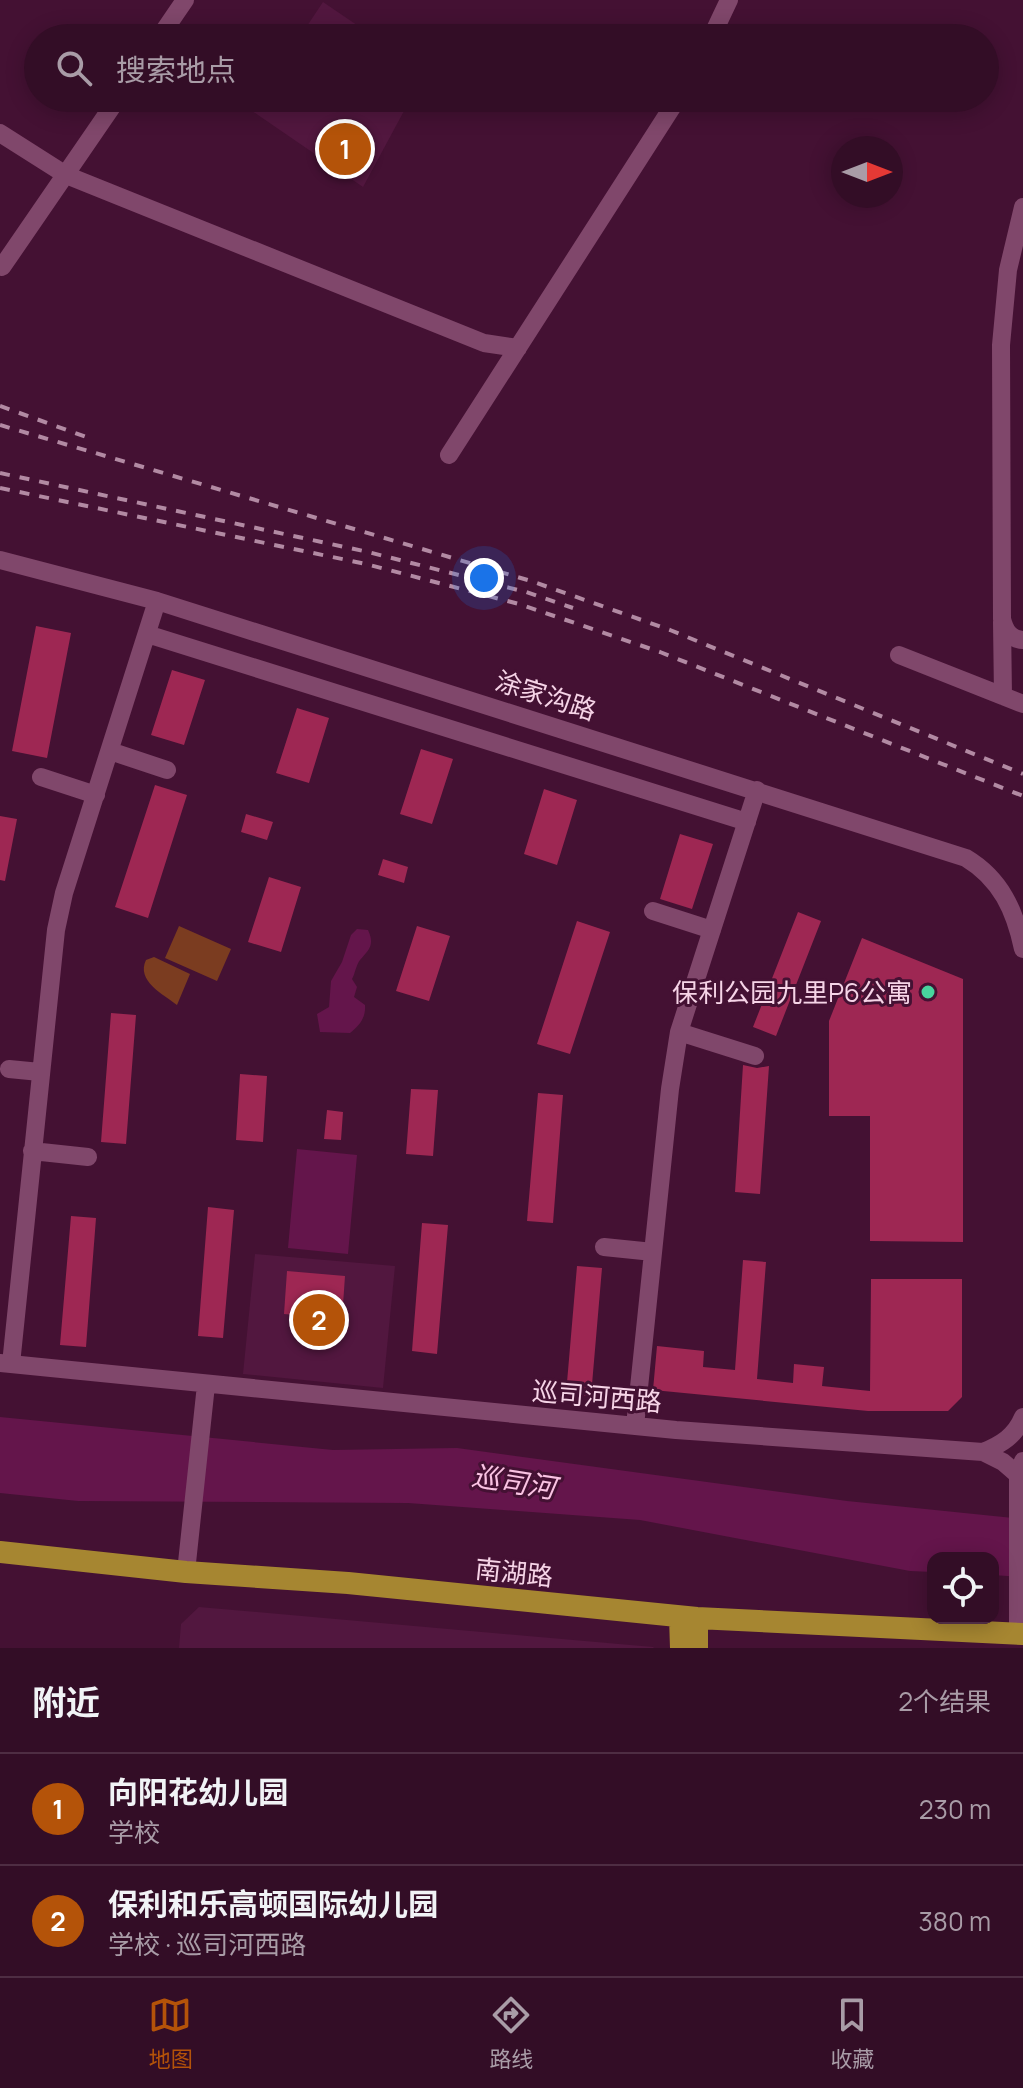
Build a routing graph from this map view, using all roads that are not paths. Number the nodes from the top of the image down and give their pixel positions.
1 (185, 0) edge
2 (729, 0) edge
3 (169, 24) edge
4 (718, 24) edge
5 (109, 112) edge
6 (669, 112) edge
7 (0, 133) edge
8 (66, 175) junction
9 (1023, 207) edge
10 (2, 267) dead end
11 (518, 348) junction
12 (449, 455) dead end
13 (0, 560) edge
14 (157, 601) junction
15 (1002, 619) junction
16 (147, 634) junction
17 (1023, 640) edge
18 (899, 655) dead end
19 (1003, 696) junction
20 (1023, 704) edge
21 (110, 751) junction
22 (167, 770) dead end
23 (41, 777) dead end
24 (757, 790) junction
25 (96, 795) junction
26 (747, 822) junction
27 (653, 911) dead end
28 (712, 930) junction
29 (1023, 949) edge
30 (679, 1032) junction
31 (755, 1056) dead end
32 (9, 1069) dead end
33 (40, 1072) junction
34 (32, 1151) junction
35 (88, 1157) dead end
36 (604, 1247) dead end
37 (653, 1252) junction
38 (6, 1363) edge
39 (206, 1385) junction
40 (1023, 1417) edge
41 (635, 1426) junction
42 (983, 1452) junction
43 (1021, 1468) edge
44 (0, 1552) edge
45 (186, 1572) junction
46 (688, 1618) junction
47 (1020, 1634) edge
48 (681, 1648) edge
49 (697, 1648) edge

1 - 3 street
2 - 4 street
5 - 8 street
6 - 11 street
7 - 8 street
8 - 10 street
8 - 11 street
9 - 15 street
11 - 12 street
13 - 14 street, 涂家沟路
14 - 16 street
14 - 24 street, 涂家沟路
15 - 17 street
15 - 19 street
16 - 21 street
16 - 26 street
18 - 19 street
19 - 20 street
21 - 22 street
21 - 25 street
23 - 25 street
24 - 26 street
24 - 29 street, 涂家沟路
25 - 33 street
26 - 28 street
27 - 28 street
28 - 30 street
30 - 31 street
30 - 37 street
32 - 33 street
33 - 34 street
34 - 35 street
34 - 38 street
36 - 37 street
37 - 41 street
38 - 39 street, 巡司河西路
39 - 41 street, 巡司河西路
39 - 45 street
40 - 42 street
41 - 42 street, 巡司河西路
42 - 43 street
43 - 47 street
44 - 45 main road, 南湖路
45 - 46 main road, 南湖路
46 - 47 main road, 南湖路
46 - 48 main road
46 - 49 main road

